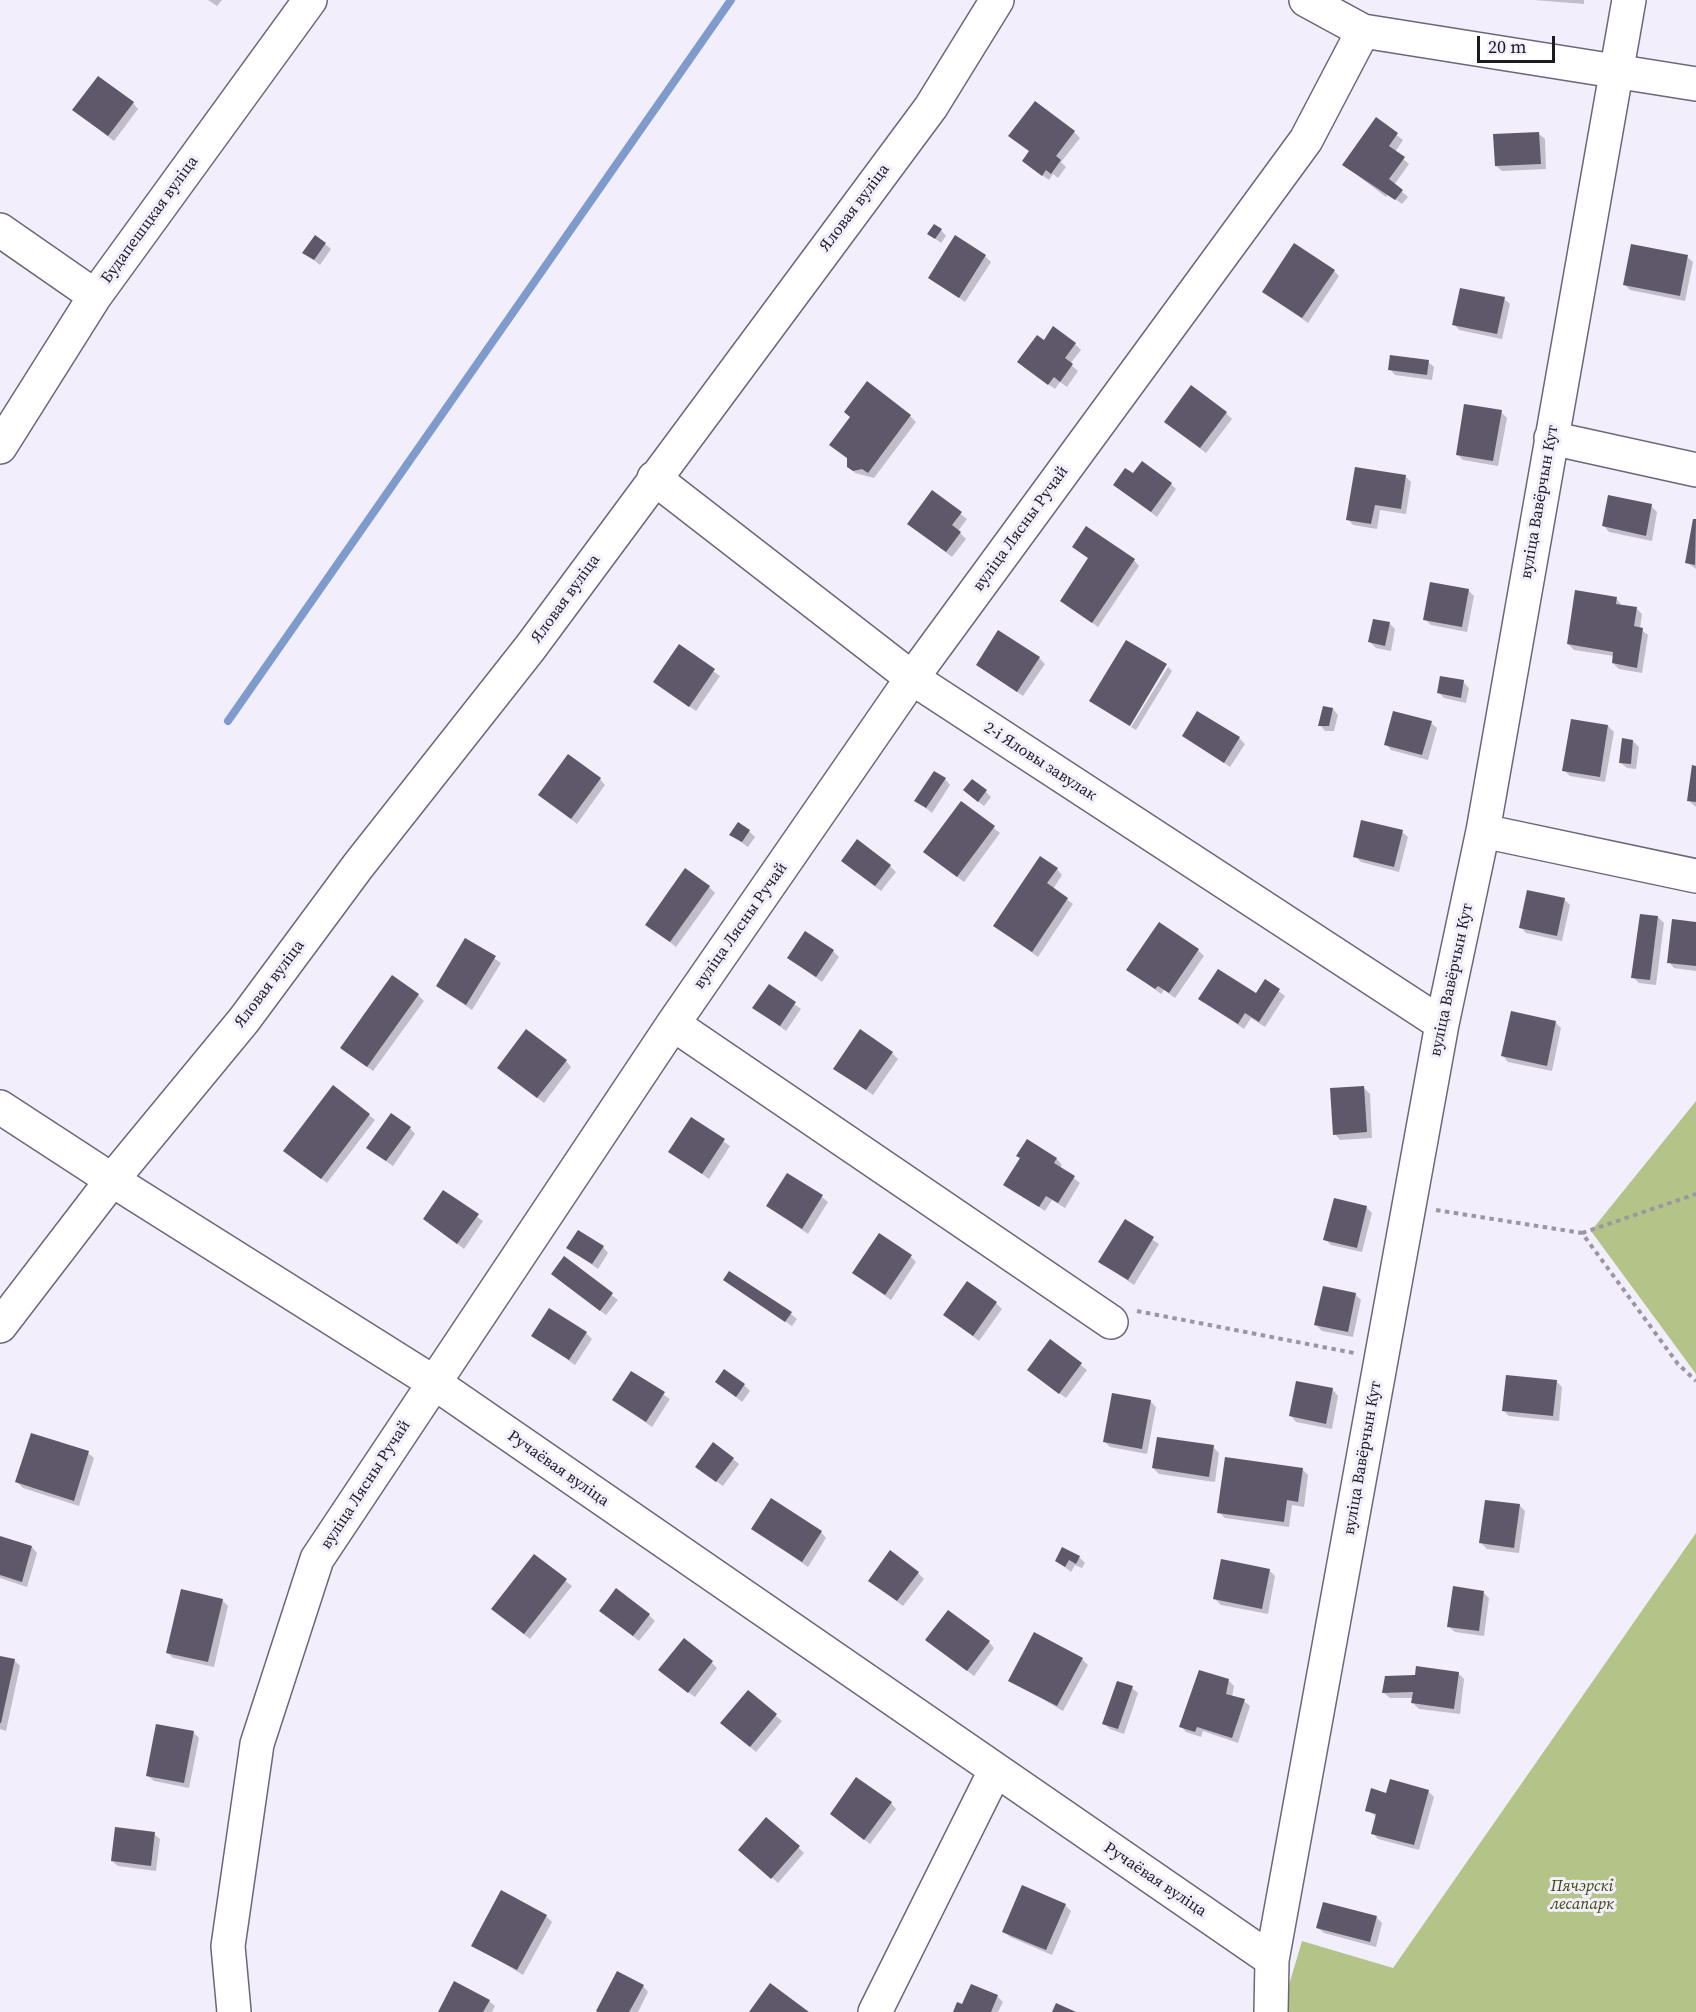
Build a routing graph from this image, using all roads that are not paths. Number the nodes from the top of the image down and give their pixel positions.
1 (310, 0) edge
2 (997, 0) edge
3 (1306, 0) edge
4 (1629, 0) edge
5 (1363, 32) junction
6 (1618, 71) junction
7 (1696, 84) edge
8 (0, 230) edge
9 (95, 296) junction
10 (1551, 438) junction
11 (0, 447) edge
12 (1696, 470) edge
13 (654, 478) junction
14 (912, 678) junction
15 (1483, 831) junction
16 (1696, 876) edge
17 (673, 1024) junction
18 (1442, 1024) junction
19 (0, 1107) edge
20 (112, 1180) junction
21 (1111, 1322) road end
22 (0, 1326) edge
23 (433, 1382) junction
24 (995, 1772) junction
25 (1272, 1960) junction
26 (234, 2012) edge
27 (875, 2012) edge
28 (1271, 2012) edge

1 - 9 street, Будапешцкая вуліца
2 - 13 street, Яловая вуліца
3 - 5 street
4 - 6 street, вуліца Вавёрчын Кут
5 - 6 street
5 - 14 street, вуліца Лясны Ручай
6 - 7 street
6 - 10 street, вуліца Вавёрчын Кут
8 - 9 street
9 - 11 street, Будапешцкая вуліца
10 - 12 street
10 - 15 street, вуліца Вавёрчын Кут
13 - 14 street, 2-і Яловы завулак
13 - 20 street, Яловая вуліца
14 - 17 street, вуліца Лясны Ручай
14 - 18 street, 2-і Яловы завулак
15 - 16 street
15 - 18 street, вуліца Вавёрчын Кут
17 - 21 street
17 - 23 street, вуліца Лясны Ручай
18 - 25 street, вуліца Вавёрчын Кут
19 - 20 street, Ручаёвая вуліца
20 - 22 street, Яловая вуліца
20 - 23 street, Ручаёвая вуліца
23 - 24 street, Ручаёвая вуліца
23 - 26 street, вуліца Лясны Ручай
24 - 25 street, Ручаёвая вуліца
24 - 27 street
25 - 28 street

